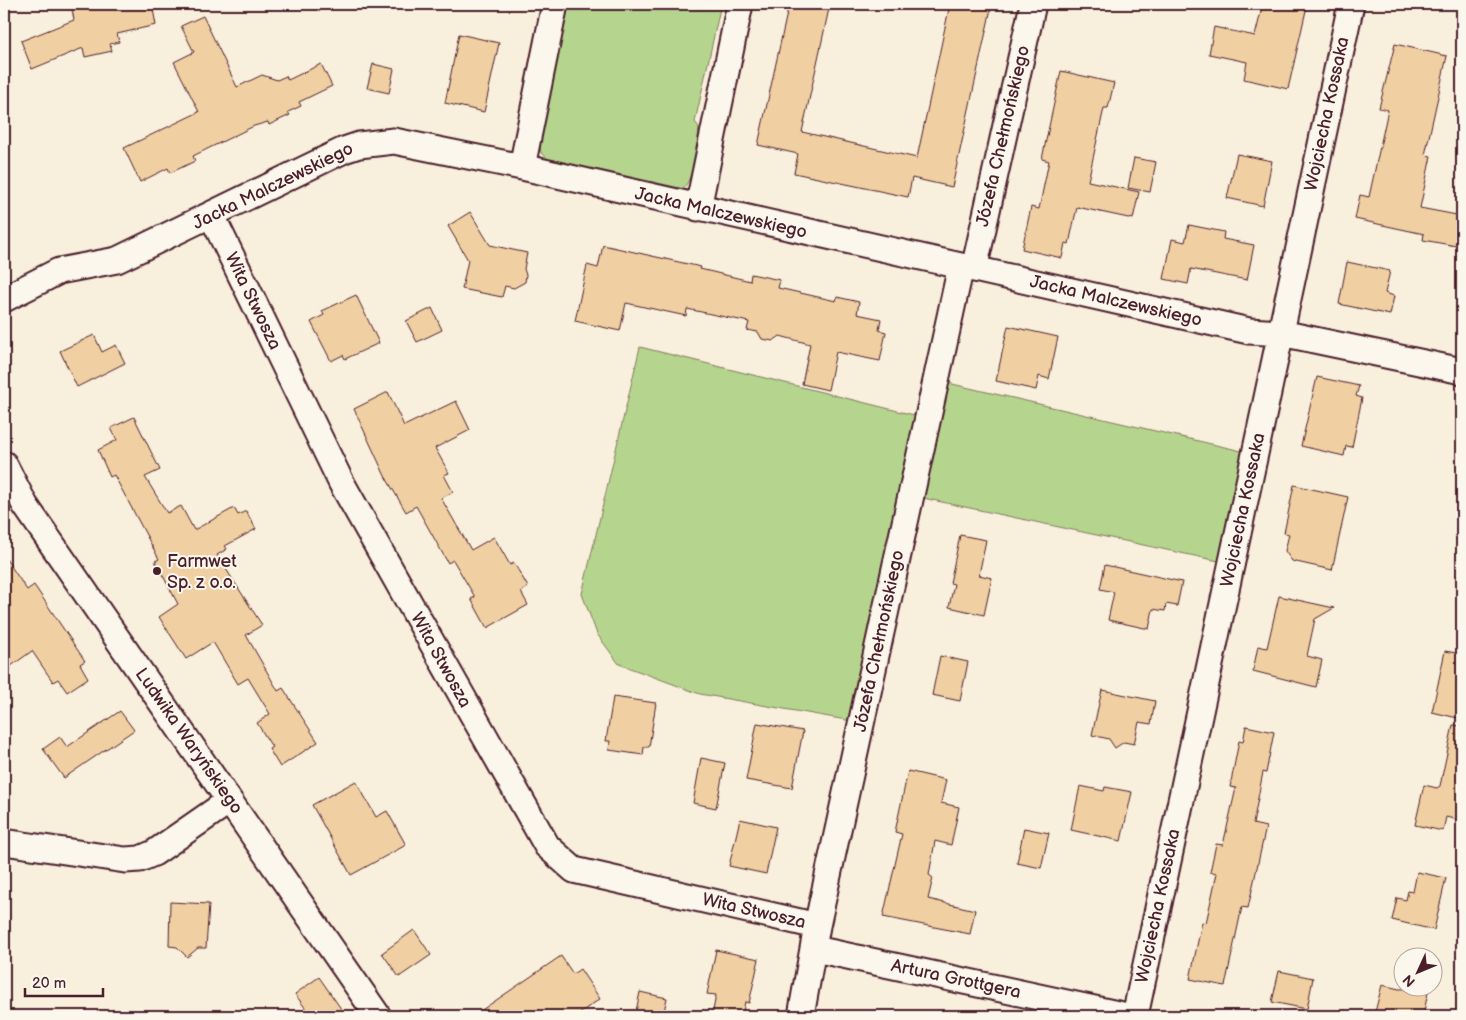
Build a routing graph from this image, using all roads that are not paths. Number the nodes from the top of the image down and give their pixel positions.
1 (555, 4) edge
2 (740, 4) edge
3 (1033, 4) edge
4 (1351, 4) edge
5 (522, 167) junction
6 (698, 208) junction
7 (212, 216) junction
8 (967, 267) junction
9 (4, 299) edge
10 (1281, 333) junction
11 (1462, 371) edge
12 (4, 464) edge
13 (229, 801) junction
14 (4, 842) edge
15 (816, 937) junction
16 (378, 1016) edge
17 (801, 1016) edge
18 (1127, 1016) edge
19 (1135, 1016) edge

1 - 5 street
2 - 6 street
3 - 8 street, Józefa Chełmońskiego
4 - 10 street, Wojciecha Kossaka
5 - 6 street, Jacka Malczewskiego
5 - 7 street, Jacka Malczewskiego
6 - 8 street, Jacka Malczewskiego
7 - 9 street, Jacka Malczewskiego
7 - 15 street, Wita Stwosza
8 - 10 street, Jacka Malczewskiego
8 - 15 street, Józefa Chełmońskiego
10 - 11 street, Jacka Malczewskiego
10 - 19 street, Wojciecha Kossaka
12 - 13 street, Ludwika Waryńskiego
13 - 14 street
13 - 16 street, Ludwika Waryńskiego
15 - 17 street, Józefa Chełmońskiego
15 - 18 street, Artura Grottgera

